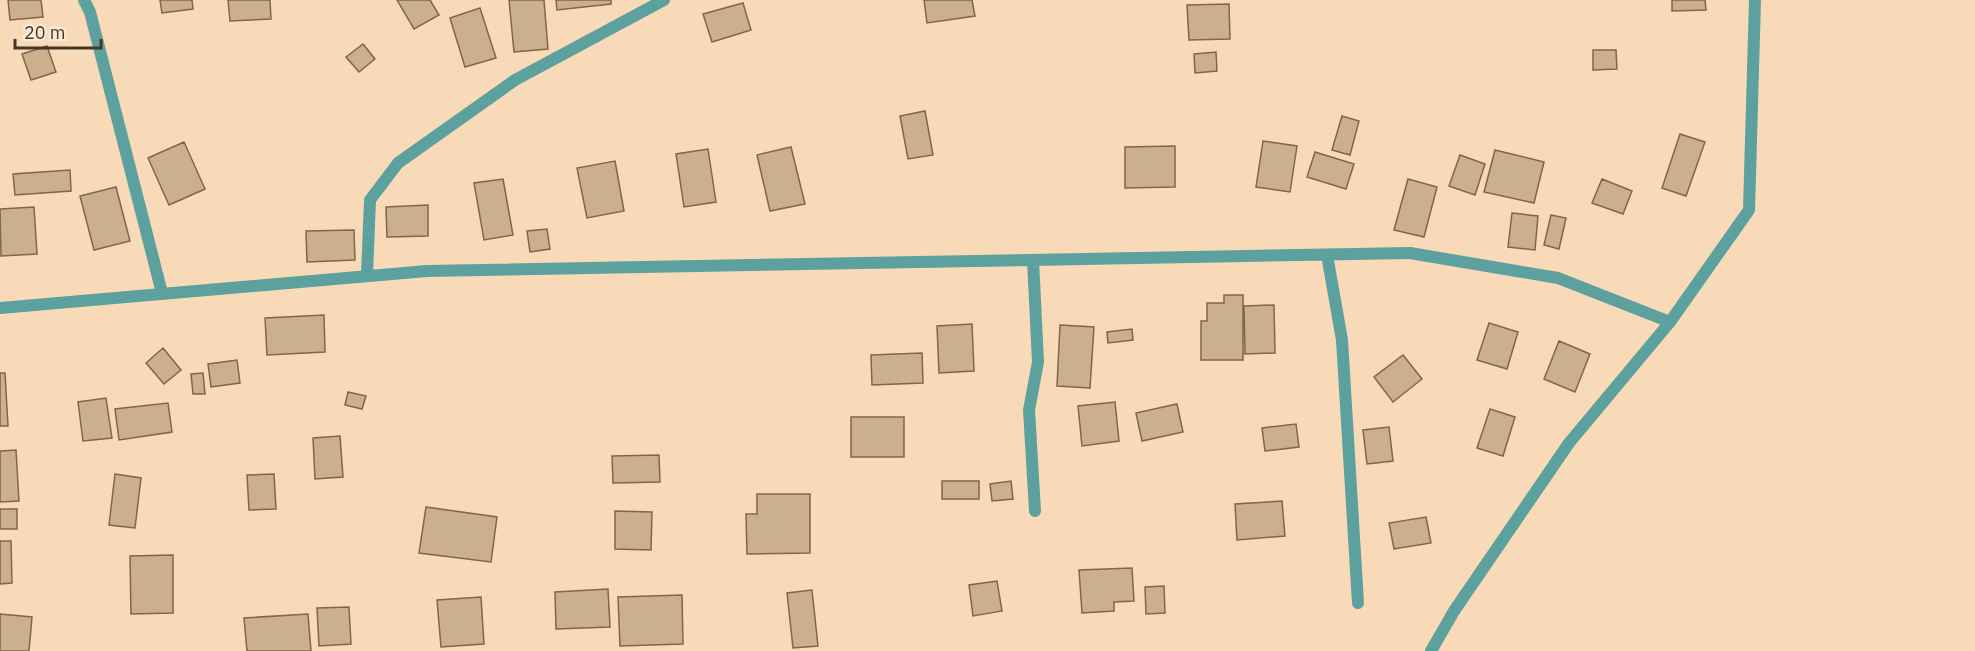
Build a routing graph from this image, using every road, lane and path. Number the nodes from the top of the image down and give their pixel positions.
1 (84, 0) edge
2 (664, 0) edge
3 (1755, 0) edge
4 (1328, 255) junction
5 (1033, 260) junction
6 (367, 275) junction
7 (162, 293) junction
8 (0, 308) edge
9 (1670, 322) junction
10 (1035, 511) dead end
11 (1358, 603) dead end
12 (1431, 651) edge

1 - 7 street
2 - 6 street
3 - 9 street
4 - 5 street
4 - 9 street
4 - 11 street
5 - 6 street
5 - 10 street
6 - 7 street
7 - 8 street
9 - 12 street

